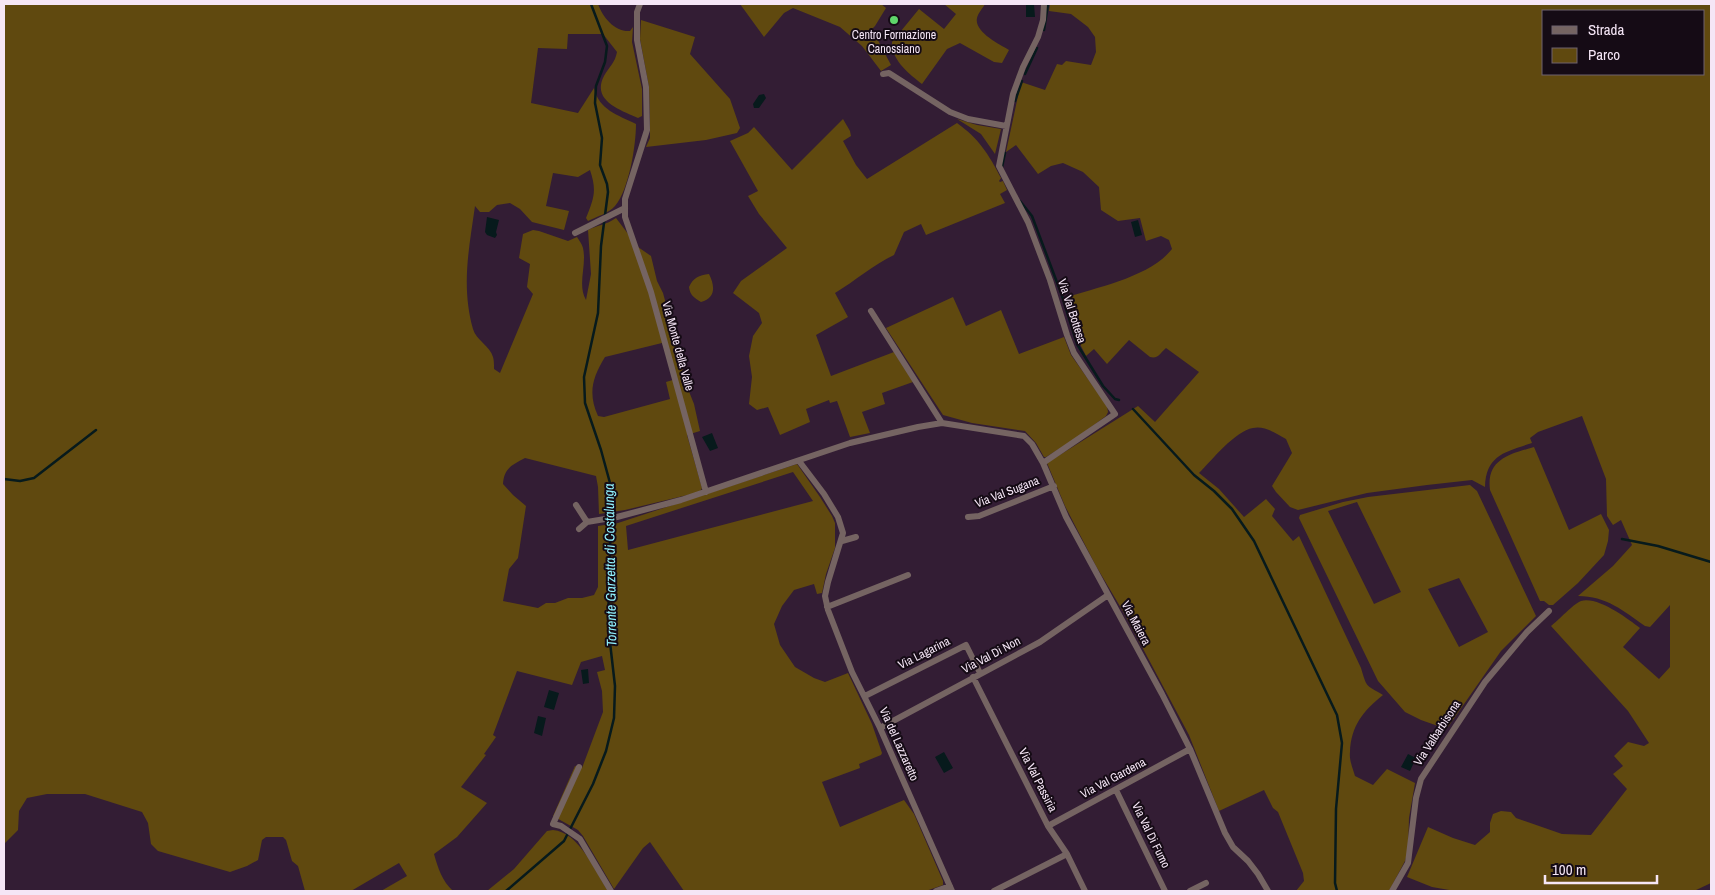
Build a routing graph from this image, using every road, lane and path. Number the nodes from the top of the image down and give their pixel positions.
1 (640, 4) edge
2 (1044, 4) edge
3 (883, 74) dead end
4 (1006, 126) junction
5 (625, 208) junction
6 (575, 233) dead end
7 (871, 311) dead end
8 (942, 423) junction
9 (800, 461) junction
10 (1043, 463) junction
11 (1054, 486) junction
12 (706, 492) junction
13 (576, 505) dead end
14 (968, 517) dead end
15 (587, 522) junction
16 (578, 529) dead end
17 (856, 537) dead end
18 (842, 541) junction
19 (908, 575) dead end
20 (1108, 595) junction
21 (827, 607) junction
22 (1549, 611) dead end
23 (980, 673) junction
24 (973, 677) junction
25 (865, 696) junction
26 (880, 728) junction
27 (1190, 750) junction
28 (579, 768) dead end
29 (1116, 790) junction
30 (1048, 826) junction
31 (1067, 854) junction
32 (1206, 883) dead end
33 (951, 889) edge
34 (611, 891) edge
35 (936, 891) edge
36 (994, 891) edge
37 (1085, 891) edge
38 (1165, 891) edge
39 (1190, 891) edge
40 (1268, 891) edge
41 (1392, 891) edge

1 - 5 street, Via Monte della Valle
2 - 4 street, Via Val Bottesa
3 - 4 street
4 - 10 street, Via Val Bottesa
5 - 6 street
5 - 12 street, Via Monte della Valle
7 - 8 street
8 - 9 street, Via Maiera
8 - 10 street, Via Maiera
9 - 12 street
9 - 18 street, Via del Lazzaretto
10 - 11 street, Via Maiera
11 - 14 street, Via Val Sugana
11 - 20 street, Via Maiera
12 - 15 street
13 - 15 street
15 - 16 street
17 - 18 street
18 - 21 street, Via del Lazzaretto
19 - 21 street
20 - 23 street, Via Val Di Non
20 - 27 street, Via Maiera
21 - 25 street, Via del Lazzaretto
22 - 41 street, Via Valbarbisona
23 - 24 street, Via Val Di Non
23 - 25 street, Via Lagarina
24 - 26 street, Via Val Di Non
24 - 30 street, Via Val Passiria
25 - 26 street, Via del Lazzaretto
26 - 33 street, Via del Lazzaretto
27 - 29 street, Via Val Gardena
27 - 40 street, Via Maiera
28 - 34 street
29 - 30 street, Via Val Gardena
29 - 38 street, Via Val Di Fumo
30 - 31 street, Via Val Passiria
31 - 36 street
31 - 37 street, Via Val Passiria
32 - 39 street
33 - 35 street

